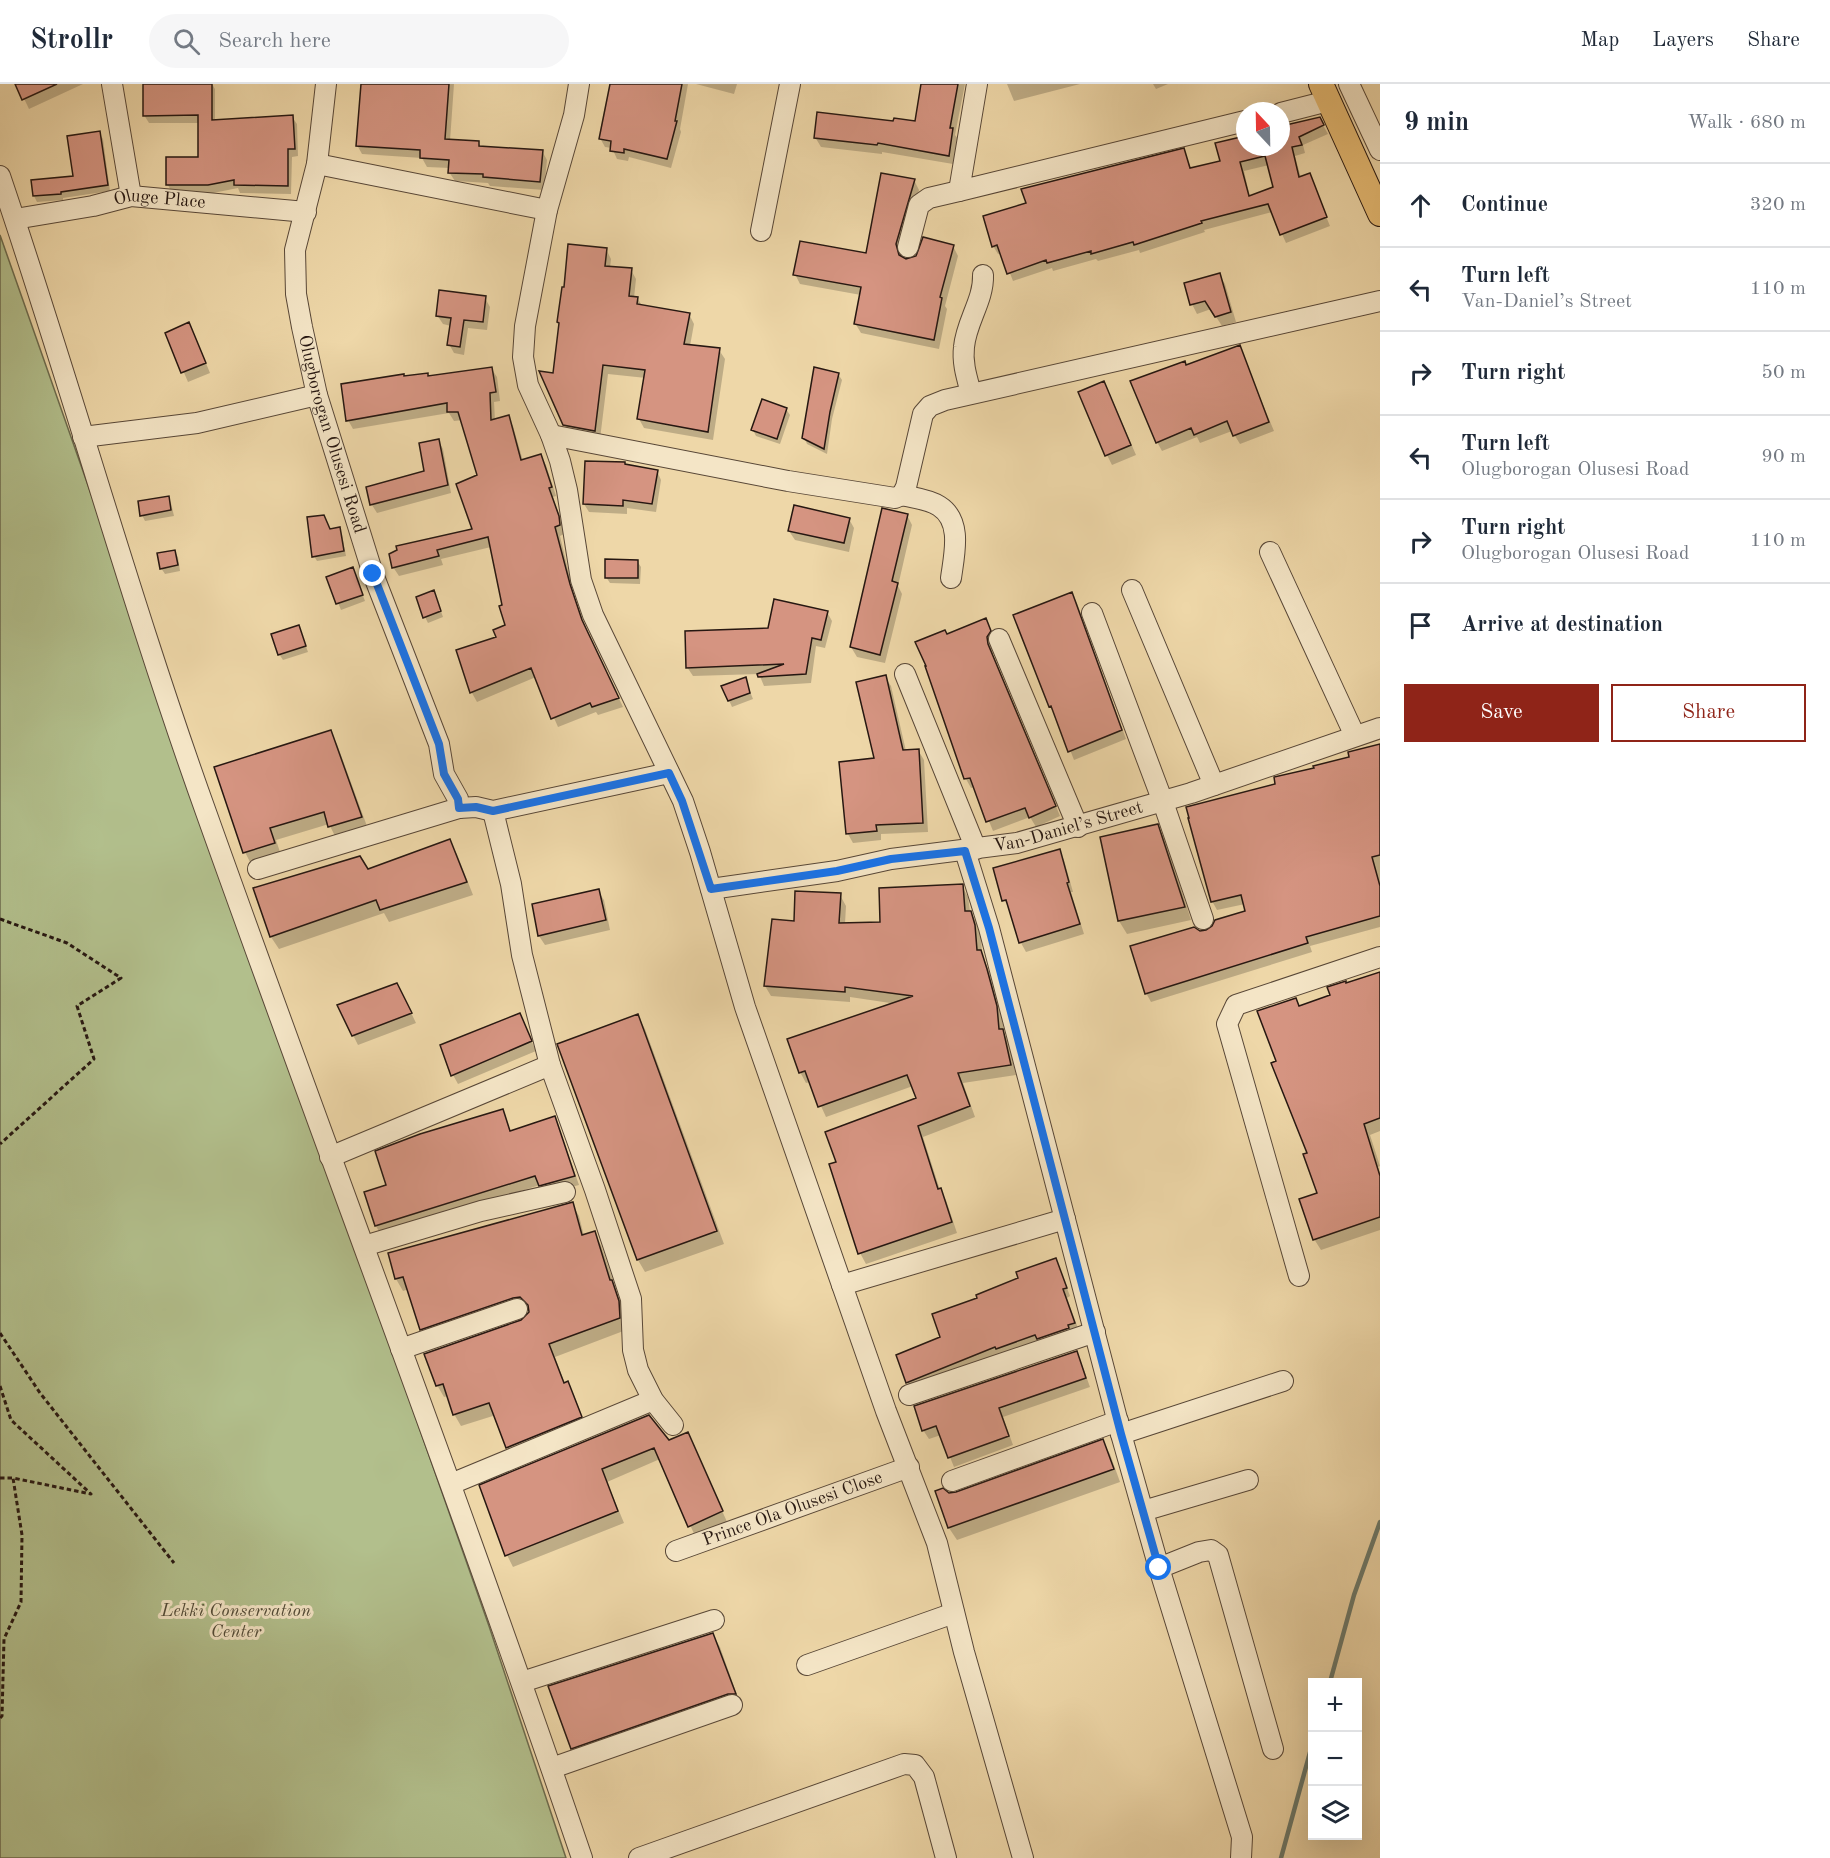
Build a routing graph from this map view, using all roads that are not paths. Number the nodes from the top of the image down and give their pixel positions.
1 (112, 84) edge
2 (326, 84) edge
3 (579, 84) edge
4 (790, 84) edge
5 (977, 84) edge
6 (1349, 84) edge
7 (1325, 93) edge
8 (1290, 109) edge
9 (1367, 122) junction
10 (1236, 123) edge
11 (1343, 133) junction
12 (1380, 150) edge
13 (316, 164) junction
14 (0, 176) edge
15 (959, 191) junction
16 (131, 196) junction
17 (547, 210) junction
18 (306, 213) junction
19 (1380, 214) edge
20 (15, 219) junction
21 (761, 231) dead end
22 (908, 247) dead end
23 (983, 275) dead end
24 (1380, 301) edge
25 (971, 393) junction
26 (317, 395) junction
27 (551, 435) junction
28 (83, 437) junction
29 (902, 495) junction
30 (1270, 552) dead end
31 (951, 578) dead end
32 (1132, 590) dead end
33 (1092, 613) dead end
34 (999, 639) dead end
35 (905, 674) dead end
36 (1380, 728) edge
37 (1355, 736) junction
38 (669, 773) junction
39 (1214, 785) junction
40 (1163, 802) junction
41 (459, 808) junction
42 (493, 811) junction
43 (1078, 827) junction
44 (970, 850) junction
45 (258, 869) dead end
46 (711, 889) junction
47 (1203, 919) dead end
48 (1380, 957) edge
49 (550, 1065) junction
50 (330, 1157) junction
51 (565, 1192) dead end
52 (1065, 1219) junction
53 (364, 1246) junction
54 (1299, 1276) dead end
55 (842, 1285) junction
56 (517, 1309) dead end
57 (1095, 1332) junction
58 (401, 1349) junction
59 (1282, 1381) dead end
60 (909, 1395) dead end
61 (653, 1400) junction
62 (673, 1425) dead end
63 (1119, 1428) junction
64 (909, 1467) junction
65 (1248, 1480) dead end
66 (952, 1481) dead end
67 (451, 1484) junction
68 (1143, 1511) junction
69 (676, 1551) dead end
70 (1159, 1568) junction
71 (954, 1613) junction
72 (714, 1620) dead end
73 (807, 1665) dead end
74 (522, 1682) junction
75 (732, 1705) dead end
76 (1273, 1749) dead end
77 (552, 1768) junction
78 (685, 1850) edge
79 (582, 1858) edge
80 (639, 1858) edge
81 (946, 1858) edge
82 (1023, 1858) edge
83 (1241, 1858) edge

1 - 16 street
2 - 13 street, Olugborogan Olusesi Road
3 - 17 street
4 - 21 street
5 - 15 street
6 - 9 street
7 - 8 street
7 - 11 main road
9 - 11 street
9 - 12 street
10 - 15 street
11 - 19 main road
13 - 17 street
13 - 18 street, Olugborogan Olusesi Road
14 - 20 street
15 - 22 street
16 - 18 street, Oluge Place
16 - 20 street, Oluge Place
17 - 27 street
18 - 26 street, Olugborogan Olusesi Road
20 - 28 street
23 - 25 street
24 - 25 street
25 - 29 street
26 - 28 street
26 - 41 street, Olugborogan Olusesi Road
27 - 29 street
27 - 38 street
28 - 50 street
29 - 31 street
30 - 37 street
32 - 39 street
33 - 40 street
34 - 43 street
35 - 44 street
36 - 37 street, Van-Daniel’s Street
37 - 39 street, Van-Daniel’s Street
38 - 42 street
38 - 46 street
39 - 40 street, Van-Daniel’s Street
40 - 43 street, Van-Daniel’s Street
40 - 47 street
41 - 42 street
41 - 45 street
42 - 49 street
43 - 44 street, Van-Daniel’s Street
44 - 46 street, Van-Daniel’s Street
44 - 52 street
46 - 55 street
48 - 54 street
49 - 50 street
49 - 61 street
50 - 53 street
51 - 53 street
52 - 55 street
52 - 57 street
53 - 58 street
55 - 64 street
56 - 58 street
57 - 60 street
57 - 63 street
58 - 67 street
59 - 63 street
61 - 62 street
61 - 67 street
63 - 66 street
63 - 68 street
64 - 69 street, Prince Ola Olusesi Close
64 - 71 street
65 - 68 street
67 - 74 street
68 - 70 street
70 - 76 street
70 - 83 street
71 - 73 street
71 - 82 street
72 - 74 street
74 - 77 street
75 - 77 street
77 - 79 street
78 - 80 street
78 - 81 street

